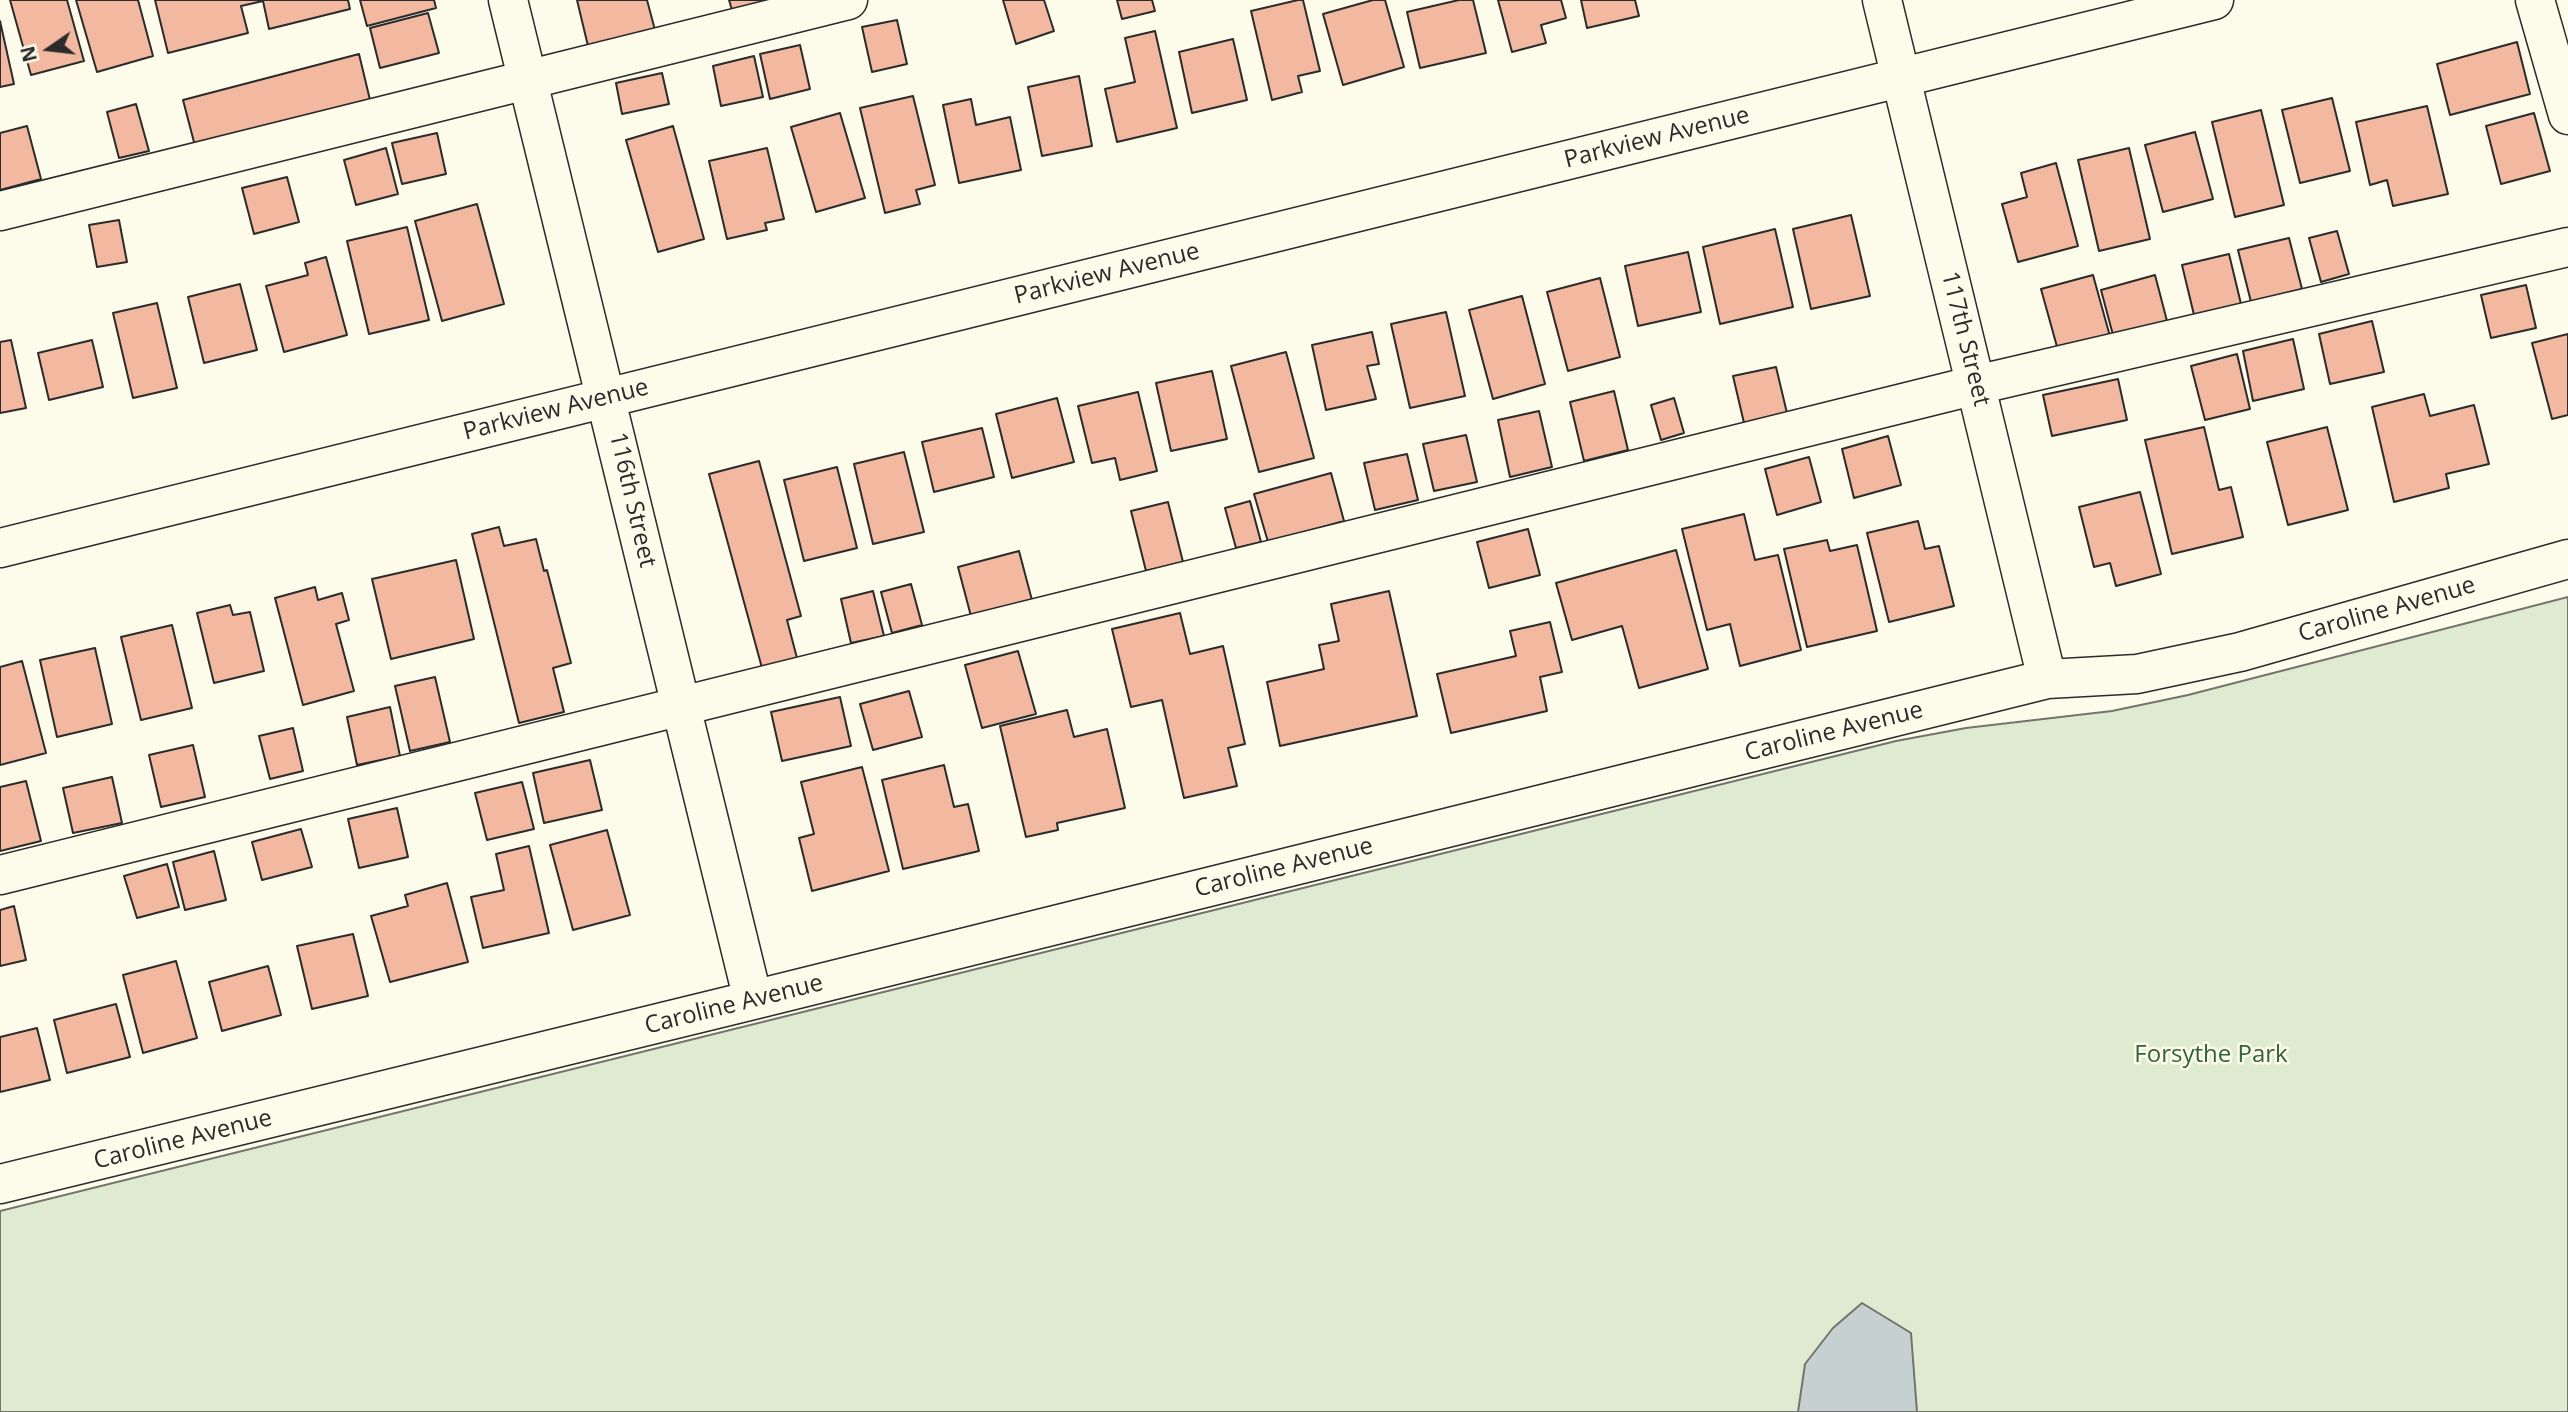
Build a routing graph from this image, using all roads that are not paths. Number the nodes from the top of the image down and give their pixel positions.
1 (508, 0) edge
2 (848, 0) edge
3 (1882, 0) edge
4 (2214, 0) edge
5 (2535, 0) edge
6 (1902, 77) junction
7 (528, 79) junction
8 (2568, 115) edge
9 (0, 211) edge
10 (2568, 247) edge
11 (1976, 385) junction
12 (607, 398) junction
13 (0, 548) edge
14 (2568, 559) edge
15 (2046, 679) junction
16 (681, 707) junction
17 (0, 875) edge
18 (754, 1000) junction
19 (0, 1184) edge

1 - 7 street, 116th Street
2 - 7 street
3 - 6 street, 117th Street
4 - 6 street, Parkview Avenue
5 - 8 street
6 - 11 street, 117th Street
6 - 12 street, Parkview Avenue
7 - 9 street
7 - 12 street, 116th Street
10 - 11 street
11 - 15 street, 117th Street
11 - 16 street
12 - 13 street, Parkview Avenue
12 - 16 street, 116th Street
14 - 15 street, Caroline Avenue
15 - 18 street, Caroline Avenue
16 - 17 street
16 - 18 street, 116th Street
18 - 19 street, Caroline Avenue

